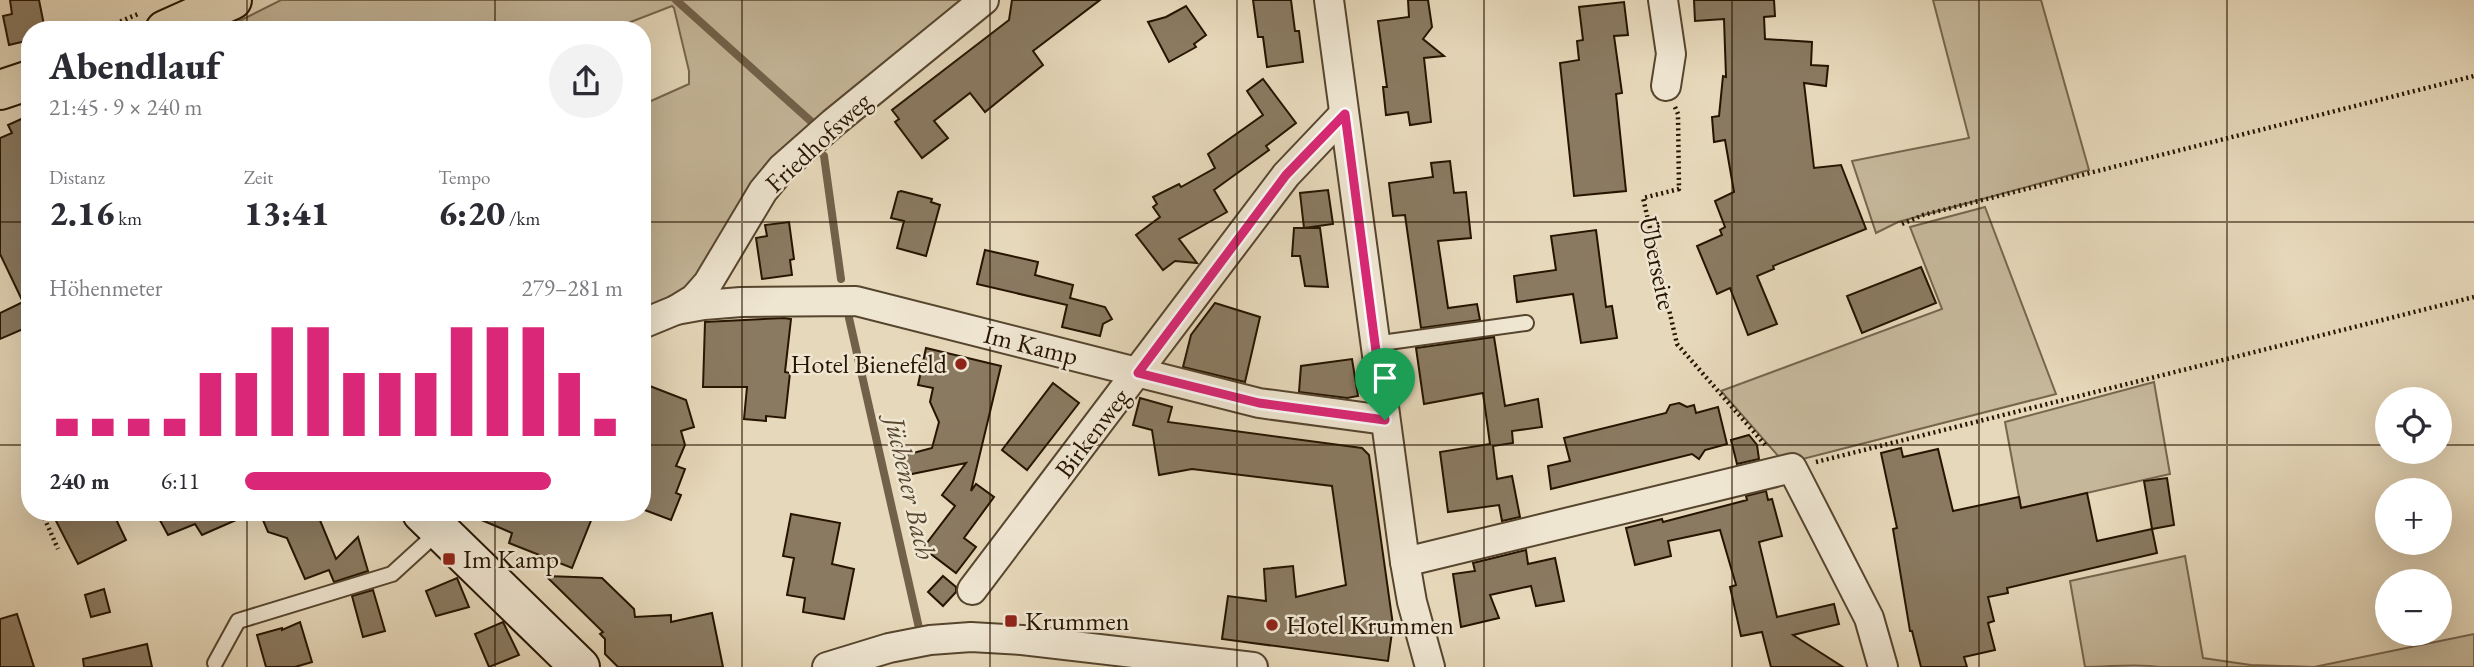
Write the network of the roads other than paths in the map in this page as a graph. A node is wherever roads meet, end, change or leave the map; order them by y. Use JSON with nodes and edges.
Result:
{"nodes":[{"id":1,"x":232,"y":0,"type":"edge"},
{"id":2,"x":984,"y":0,"type":"edge"},
{"id":3,"x":1329,"y":0,"type":"edge"},
{"id":4,"x":1663,"y":0,"type":"edge"},
{"id":5,"x":185,"y":21,"type":"edge"},
{"id":6,"x":21,"y":83,"type":"edge"},
{"id":7,"x":1666,"y":86,"type":"road end"},
{"id":8,"x":0,"y":90,"type":"edge"},
{"id":9,"x":1345,"y":114,"type":"junction"},
{"id":10,"x":676,"y":310,"type":"junction"},
{"id":11,"x":651,"y":320,"type":"edge"},
{"id":12,"x":1526,"y":323,"type":"dead end"},
{"id":13,"x":1374,"y":344,"type":"junction"},
{"id":14,"x":1138,"y":373,"type":"junction"},
{"id":15,"x":1385,"y":420,"type":"junction"},
{"id":16,"x":431,"y":521,"type":"edge"},
{"id":17,"x":1405,"y":562,"type":"junction"},
{"id":18,"x":972,"y":590,"type":"dead end"},
{"id":19,"x":215,"y":663,"type":"dead end"},
{"id":20,"x":580,"y":667,"type":"edge"},
{"id":21,"x":827,"y":667,"type":"edge"},
{"id":22,"x":1253,"y":667,"type":"edge"},
{"id":23,"x":1430,"y":667,"type":"edge"},
{"id":24,"x":1883,"y":667,"type":"edge"}],
"edges":[{"from":1,"to":5,"type":"main road"},
{"from":2,"to":10,"type":"street","name":"Friedhofsweg"},
{"from":3,"to":9,"type":"street"},
{"from":4,"to":7,"type":"street"},
{"from":6,"to":8,"type":"main road"},
{"from":9,"to":13,"type":"street"},
{"from":9,"to":14,"type":"street","name":"Birkenweg"},
{"from":10,"to":11,"type":"street","name":"Friedhofsweg"},
{"from":10,"to":14,"type":"street","name":"Im Kamp"},
{"from":12,"to":13,"type":"lane"},
{"from":13,"to":15,"type":"street"},
{"from":14,"to":15,"type":"street","name":"Im Kamp"},
{"from":14,"to":18,"type":"street","name":"Birkenweg"},
{"from":15,"to":17,"type":"street"},
{"from":16,"to":19,"type":"lane"},
{"from":16,"to":20,"type":"street"},
{"from":17,"to":23,"type":"street"},
{"from":17,"to":24,"type":"street"},
{"from":21,"to":22,"type":"street"}]}
